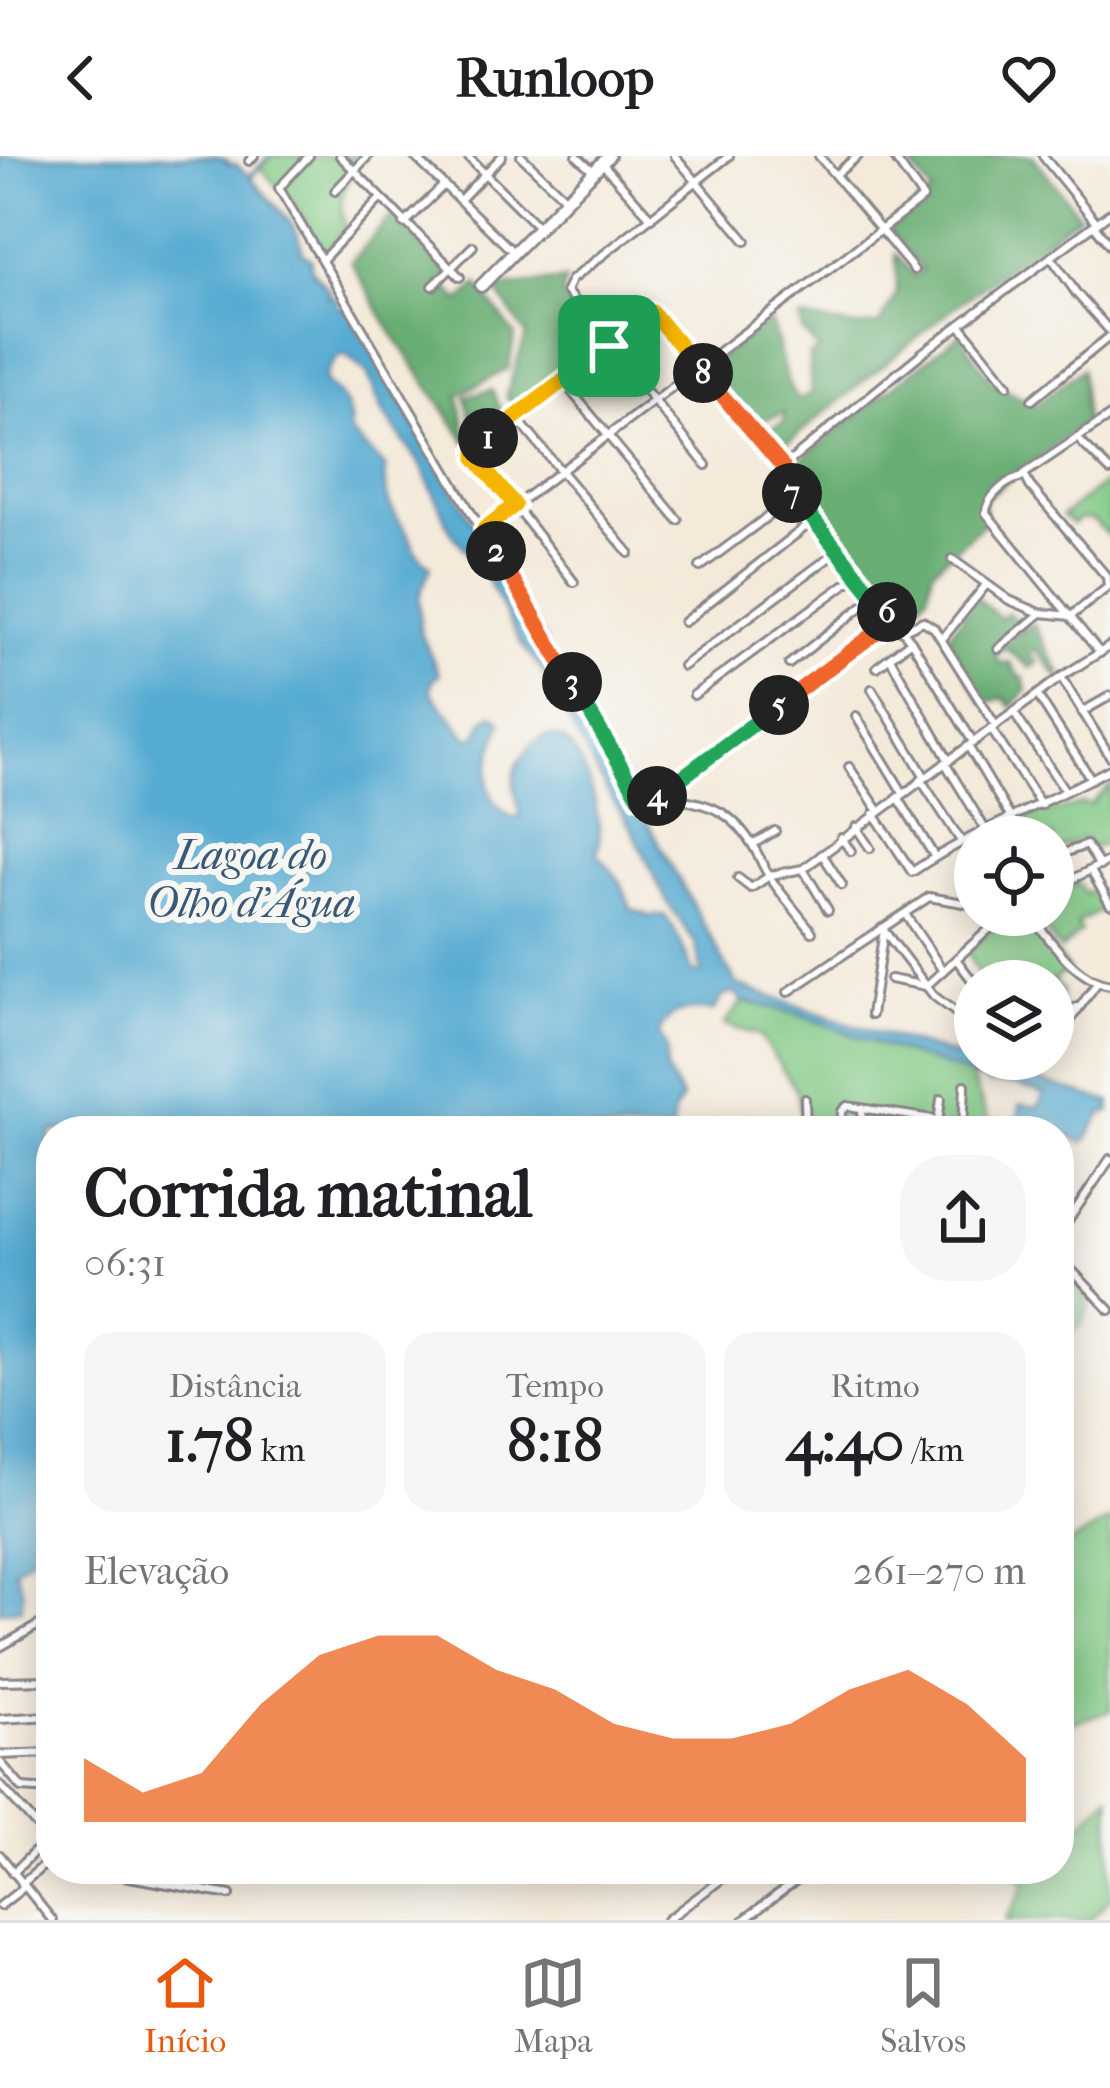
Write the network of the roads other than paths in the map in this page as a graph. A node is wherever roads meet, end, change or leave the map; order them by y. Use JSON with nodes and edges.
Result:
{"nodes":[{"id":1,"x":309,"y":156,"type":"edge"},
{"id":2,"x":340,"y":156,"type":"edge"},
{"id":3,"x":368,"y":156,"type":"edge"},
{"id":4,"x":414,"y":156,"type":"edge"},
{"id":5,"x":467,"y":156,"type":"edge"},
{"id":6,"x":502,"y":156,"type":"edge"},
{"id":7,"x":521,"y":156,"type":"edge"},
{"id":8,"x":578,"y":156,"type":"edge"},
{"id":9,"x":675,"y":156,"type":"edge"},
{"id":10,"x":729,"y":156,"type":"edge"},
{"id":11,"x":820,"y":156,"type":"edge"},
{"id":12,"x":858,"y":156,"type":"edge"},
{"id":13,"x":893,"y":156,"type":"edge"},
{"id":14,"x":1043,"y":156,"type":"edge"},
{"id":15,"x":601,"y":163,"type":"edge"},
{"id":16,"x":354,"y":170,"type":"junction"},
{"id":17,"x":485,"y":173,"type":"junction"},
{"id":18,"x":835,"y":175,"type":"junction"},
{"id":19,"x":697,"y":182,"type":"junction"},
{"id":20,"x":443,"y":186,"type":"junction"},
{"id":21,"x":335,"y":191,"type":"dead end"},
{"id":22,"x":380,"y":199,"type":"junction"},
{"id":23,"x":566,"y":199,"type":"junction"},
{"id":24,"x":460,"y":200,"type":"junction"},
{"id":25,"x":1110,"y":214,"type":"edge"},
{"id":26,"x":651,"y":218,"type":"junction"},
{"id":27,"x":404,"y":224,"type":"junction"},
{"id":28,"x":1096,"y":224,"type":"junction"},
{"id":29,"x":537,"y":226,"type":"junction"},
{"id":30,"x":883,"y":229,"type":"junction"},
{"id":31,"x":746,"y":242,"type":"dead end"},
{"id":32,"x":473,"y":246,"type":"dead end"},
{"id":33,"x":1110,"y":247,"type":"edge"},
{"id":34,"x":512,"y":251,"type":"junction"},
{"id":35,"x":1051,"y":256,"type":"junction"},
{"id":36,"x":323,"y":259,"type":"junction"},
{"id":37,"x":451,"y":268,"type":"junction"},
{"id":38,"x":914,"y":270,"type":"dead end"},
{"id":39,"x":460,"y":277,"type":"dead end"},
{"id":40,"x":433,"y":286,"type":"dead end"},
{"id":41,"x":481,"y":286,"type":"dead end"},
{"id":42,"x":960,"y":325,"type":"junction"},
{"id":43,"x":1110,"y":334,"type":"edge"},
{"id":44,"x":609,"y":346,"type":"junction"},
{"id":45,"x":697,"y":367,"type":"junction"},
{"id":46,"x":562,"y":380,"type":"junction"},
{"id":47,"x":1007,"y":385,"type":"dead end"},
{"id":48,"x":1032,"y":400,"type":"dead end"},
{"id":49,"x":654,"y":401,"type":"junction"},
{"id":50,"x":514,"y":416,"type":"junction"},
{"id":51,"x":1110,"y":416,"type":"edge"},
{"id":52,"x":609,"y":436,"type":"junction"},
{"id":53,"x":1077,"y":438,"type":"junction"},
{"id":54,"x":706,"y":464,"type":"dead end"},
{"id":55,"x":783,"y":467,"type":"junction"},
{"id":56,"x":1110,"y":471,"type":"edge"},
{"id":57,"x":562,"y":472,"type":"junction"},
{"id":58,"x":1024,"y":476,"type":"junction"},
{"id":59,"x":794,"y":496,"type":"junction"},
{"id":60,"x":515,"y":505,"type":"junction"},
{"id":61,"x":678,"y":520,"type":"dead end"},
{"id":62,"x":814,"y":521,"type":"junction"},
{"id":63,"x":484,"y":529,"type":"junction"},
{"id":64,"x":838,"y":551,"type":"junction"},
{"id":65,"x":629,"y":553,"type":"dead end"},
{"id":66,"x":952,"y":559,"type":"dead end"},
{"id":67,"x":700,"y":567,"type":"dead end"},
{"id":68,"x":857,"y":575,"type":"junction"},
{"id":69,"x":574,"y":582,"type":"dead end"},
{"id":70,"x":987,"y":584,"type":"junction"},
{"id":71,"x":874,"y":596,"type":"junction"},
{"id":72,"x":1041,"y":613,"type":"junction"},
{"id":73,"x":1071,"y":616,"type":"junction"},
{"id":74,"x":893,"y":620,"type":"junction"},
{"id":75,"x":684,"y":622,"type":"dead end"},
{"id":76,"x":902,"y":632,"type":"junction"},
{"id":77,"x":943,"y":638,"type":"junction"},
{"id":78,"x":911,"y":641,"type":"junction"},
{"id":79,"x":1110,"y":646,"type":"edge"},
{"id":80,"x":998,"y":650,"type":"dead end"},
{"id":81,"x":1100,"y":653,"type":"junction"},
{"id":82,"x":890,"y":658,"type":"junction"},
{"id":83,"x":789,"y":664,"type":"dead end"},
{"id":84,"x":683,"y":666,"type":"dead end"},
{"id":85,"x":877,"y":667,"type":"dead end"},
{"id":86,"x":1061,"y":677,"type":"junction"},
{"id":87,"x":872,"y":689,"type":"dead end"},
{"id":88,"x":694,"y":695,"type":"dead end"},
{"id":89,"x":1038,"y":696,"type":"junction"},
{"id":90,"x":1110,"y":696,"type":"edge"},
{"id":91,"x":1082,"y":712,"type":"junction"},
{"id":92,"x":1014,"y":713,"type":"junction"},
{"id":93,"x":856,"y":716,"type":"dead end"},
{"id":94,"x":994,"y":727,"type":"junction"},
{"id":95,"x":971,"y":744,"type":"junction"},
{"id":96,"x":1110,"y":756,"type":"edge"},
{"id":97,"x":947,"y":762,"type":"junction"},
{"id":98,"x":849,"y":767,"type":"dead end"},
{"id":99,"x":1110,"y":769,"type":"edge"},
{"id":100,"x":923,"y":779,"type":"junction"},
{"id":101,"x":1091,"y":779,"type":"junction"},
{"id":102,"x":1065,"y":792,"type":"junction"},
{"id":103,"x":901,"y":795,"type":"junction"},
{"id":104,"x":656,"y":797,"type":"junction"},
{"id":105,"x":1041,"y":805,"type":"junction"},
{"id":106,"x":876,"y":812,"type":"junction"},
{"id":107,"x":972,"y":816,"type":"edge"},
{"id":108,"x":1010,"y":816,"type":"edge"},
{"id":109,"x":1020,"y":816,"type":"edge"},
{"id":110,"x":856,"y":827,"type":"junction"},
{"id":111,"x":954,"y":830,"type":"edge"},
{"id":112,"x":775,"y":831,"type":"dead end"},
{"id":113,"x":841,"y":838,"type":"junction"},
{"id":114,"x":754,"y":843,"type":"junction"},
{"id":115,"x":954,"y":846,"type":"edge"},
{"id":116,"x":870,"y":848,"type":"dead end"},
{"id":117,"x":1074,"y":849,"type":"edge"},
{"id":118,"x":851,"y":851,"type":"dead end"},
{"id":119,"x":822,"y":854,"type":"junction"},
{"id":120,"x":934,"y":856,"type":"junction"},
{"id":121,"x":1110,"y":860,"type":"edge"},
{"id":122,"x":1100,"y":866,"type":"junction"},
{"id":123,"x":802,"y":869,"type":"junction"},
{"id":124,"x":1091,"y":871,"type":"junction"},
{"id":125,"x":771,"y":875,"type":"junction"},
{"id":126,"x":738,"y":878,"type":"dead end"},
{"id":127,"x":1074,"y":879,"type":"edge"},
{"id":128,"x":842,"y":885,"type":"dead end"},
{"id":129,"x":954,"y":900,"type":"edge"},
{"id":130,"x":1110,"y":904,"type":"edge"},
{"id":131,"x":829,"y":910,"type":"dead end"},
{"id":132,"x":905,"y":914,"type":"junction"},
{"id":133,"x":883,"y":929,"type":"junction"},
{"id":134,"x":812,"y":932,"type":"dead end"},
{"id":135,"x":982,"y":936,"type":"edge"},
{"id":136,"x":1048,"y":936,"type":"edge"},
{"id":137,"x":956,"y":959,"type":"joint"},
{"id":138,"x":944,"y":971,"type":"junction"},
{"id":139,"x":890,"y":979,"type":"dead end"},
{"id":140,"x":1097,"y":983,"type":"junction"},
{"id":141,"x":1110,"y":985,"type":"edge"},
{"id":142,"x":926,"y":986,"type":"junction"},
{"id":143,"x":788,"y":992,"type":"dead end"},
{"id":144,"x":1084,"y":1001,"type":"junction"},
{"id":145,"x":1074,"y":1006,"type":"edge"},
{"id":146,"x":954,"y":1013,"type":"edge"},
{"id":147,"x":871,"y":1015,"type":"dead end"},
{"id":148,"x":1074,"y":1015,"type":"edge"},
{"id":149,"x":965,"y":1085,"type":"dead end"},
{"id":150,"x":805,"y":1100,"type":"dead end"},
{"id":151,"x":941,"y":1100,"type":"dead end"},
{"id":152,"x":862,"y":1108,"type":"junction"},
{"id":153,"x":806,"y":1116,"type":"edge"},
{"id":154,"x":843,"y":1116,"type":"edge"},
{"id":155,"x":862,"y":1116,"type":"edge"},
{"id":156,"x":913,"y":1116,"type":"edge"},
{"id":157,"x":939,"y":1116,"type":"edge"},
{"id":158,"x":964,"y":1116,"type":"edge"},
{"id":159,"x":1110,"y":1159,"type":"edge"},
{"id":160,"x":1110,"y":1176,"type":"edge"},
{"id":161,"x":1099,"y":1178,"type":"junction"},
{"id":162,"x":1074,"y":1211,"type":"edge"},
{"id":163,"x":1074,"y":1273,"type":"edge"},
{"id":164,"x":1110,"y":1310,"type":"edge"},
{"id":165,"x":36,"y":1627,"type":"edge"},
{"id":166,"x":0,"y":1647,"type":"edge"},
{"id":167,"x":36,"y":1680,"type":"edge"},
{"id":168,"x":0,"y":1681,"type":"edge"},
{"id":169,"x":36,"y":1717,"type":"edge"},
{"id":170,"x":0,"y":1719,"type":"edge"},
{"id":171,"x":36,"y":1754,"type":"edge"},
{"id":172,"x":0,"y":1758,"type":"edge"},
{"id":173,"x":0,"y":1785,"type":"edge"},
{"id":174,"x":36,"y":1790,"type":"edge"},
{"id":175,"x":36,"y":1826,"type":"dead end"},
{"id":176,"x":36,"y":1853,"type":"edge"},
{"id":177,"x":0,"y":1856,"type":"edge"},
{"id":178,"x":36,"y":1872,"type":"edge"},
{"id":179,"x":13,"y":1873,"type":"junction"},
{"id":180,"x":168,"y":1884,"type":"edge"},
{"id":181,"x":715,"y":1884,"type":"edge"},
{"id":182,"x":791,"y":1884,"type":"edge"},
{"id":183,"x":23,"y":1885,"type":"junction"},
{"id":184,"x":230,"y":1895,"type":"dead end"},
{"id":185,"x":0,"y":1906,"type":"edge"},
{"id":186,"x":52,"y":1920,"type":"edge"},
{"id":187,"x":667,"y":1920,"type":"edge"},
{"id":188,"x":744,"y":1920,"type":"edge"}],
"edges":[{"from":1,"to":36,"type":"street"},
{"from":2,"to":16,"type":"street"},
{"from":3,"to":16,"type":"street"},
{"from":4,"to":20,"type":"street"},
{"from":5,"to":17,"type":"street"},
{"from":6,"to":17,"type":"street"},
{"from":7,"to":23,"type":"street"},
{"from":8,"to":15,"type":"street"},
{"from":9,"to":19,"type":"street"},
{"from":10,"to":19,"type":"street"},
{"from":11,"to":18,"type":"street"},
{"from":12,"to":18,"type":"street"},
{"from":13,"to":30,"type":"street"},
{"from":14,"to":28,"type":"street"},
{"from":15,"to":23,"type":"main road"},
{"from":15,"to":26,"type":"street"},
{"from":16,"to":21,"type":"street"},
{"from":16,"to":22,"type":"street"},
{"from":17,"to":24,"type":"street"},
{"from":17,"to":29,"type":"street"},
{"from":18,"to":30,"type":"street"},
{"from":19,"to":26,"type":"street"},
{"from":19,"to":31,"type":"street"},
{"from":20,"to":24,"type":"street"},
{"from":20,"to":27,"type":"street"},
{"from":22,"to":27,"type":"street"},
{"from":22,"to":36,"type":"street"},
{"from":23,"to":29,"type":"main road"},
{"from":24,"to":34,"type":"street"},
{"from":25,"to":28,"type":"street"},
{"from":26,"to":44,"type":"street"},
{"from":27,"to":37,"type":"street"},
{"from":28,"to":33,"type":"street"},
{"from":28,"to":35,"type":"street"},
{"from":29,"to":34,"type":"main road"},
{"from":30,"to":38,"type":"street"},
{"from":30,"to":45,"type":"street"},
{"from":32,"to":37,"type":"street"},
{"from":34,"to":41,"type":"main road"},
{"from":35,"to":42,"type":"street"},
{"from":35,"to":43,"type":"street"},
{"from":36,"to":63,"type":"street"},
{"from":37,"to":39,"type":"street"},
{"from":37,"to":40,"type":"street"},
{"from":42,"to":47,"type":"street"},
{"from":42,"to":55,"type":"street"},
{"from":43,"to":48,"type":"street"},
{"from":44,"to":45,"type":"street"},
{"from":44,"to":46,"type":"street"},
{"from":44,"to":49,"type":"street"},
{"from":45,"to":49,"type":"street"},
{"from":45,"to":55,"type":"street"},
{"from":46,"to":50,"type":"street"},
{"from":46,"to":52,"type":"street"},
{"from":49,"to":52,"type":"street"},
{"from":49,"to":54,"type":"street"},
{"from":50,"to":57,"type":"street"},
{"from":50,"to":60,"type":"street"},
{"from":51,"to":53,"type":"street"},
{"from":52,"to":57,"type":"street"},
{"from":52,"to":61,"type":"street"},
{"from":53,"to":56,"type":"street"},
{"from":53,"to":58,"type":"street"},
{"from":55,"to":59,"type":"street"},
{"from":57,"to":60,"type":"street"},
{"from":57,"to":65,"type":"street"},
{"from":58,"to":73,"type":"street"},
{"from":58,"to":73,"type":"street"},
{"from":59,"to":62,"type":"street"},
{"from":59,"to":67,"type":"street"},
{"from":60,"to":63,"type":"street"},
{"from":60,"to":69,"type":"street"},
{"from":62,"to":64,"type":"street"},
{"from":62,"to":75,"type":"street"},
{"from":63,"to":104,"type":"street"},
{"from":64,"to":68,"type":"street"},
{"from":64,"to":84,"type":"street"},
{"from":66,"to":70,"type":"street"},
{"from":68,"to":71,"type":"street"},
{"from":68,"to":88,"type":"street"},
{"from":70,"to":72,"type":"street"},
{"from":70,"to":77,"type":"street"},
{"from":71,"to":74,"type":"street"},
{"from":71,"to":83,"type":"street"},
{"from":72,"to":73,"type":"street"},
{"from":72,"to":80,"type":"street"},
{"from":73,"to":81,"type":"street"},
{"from":74,"to":76,"type":"street"},
{"from":74,"to":104,"type":"street"},
{"from":76,"to":77,"type":"street"},
{"from":76,"to":78,"type":"street"},
{"from":77,"to":94,"type":"street"},
{"from":78,"to":82,"type":"street"},
{"from":78,"to":95,"type":"street"},
{"from":79,"to":81,"type":"street"},
{"from":81,"to":86,"type":"street"},
{"from":82,"to":85,"type":"street"},
{"from":82,"to":97,"type":"street"},
{"from":86,"to":89,"type":"street"},
{"from":86,"to":91,"type":"street"},
{"from":87,"to":100,"type":"street"},
{"from":89,"to":92,"type":"street"},
{"from":89,"to":101,"type":"street"},
{"from":90,"to":91,"type":"street"},
{"from":91,"to":96,"type":"street"},
{"from":92,"to":94,"type":"street"},
{"from":92,"to":102,"type":"street"},
{"from":93,"to":103,"type":"street"},
{"from":94,"to":95,"type":"street"},
{"from":94,"to":105,"type":"street"},
{"from":95,"to":97,"type":"street"},
{"from":95,"to":108,"type":"street"},
{"from":97,"to":100,"type":"street"},
{"from":97,"to":107,"type":"street"},
{"from":98,"to":106,"type":"street"},
{"from":99,"to":101,"type":"street"},
{"from":100,"to":103,"type":"street"},
{"from":100,"to":111,"type":"street"},
{"from":101,"to":102,"type":"street"},
{"from":102,"to":105,"type":"street"},
{"from":103,"to":106,"type":"street"},
{"from":103,"to":120,"type":"street"},
{"from":104,"to":114,"type":"street"},
{"from":105,"to":109,"type":"street"},
{"from":106,"to":110,"type":"street"},
{"from":106,"to":120,"type":"street"},
{"from":110,"to":113,"type":"street"},
{"from":110,"to":116,"type":"street"},
{"from":112,"to":114,"type":"street"},
{"from":113,"to":118,"type":"street"},
{"from":113,"to":119,"type":"street"},
{"from":114,"to":125,"type":"street"},
{"from":115,"to":120,"type":"street"},
{"from":117,"to":122,"type":"street"},
{"from":119,"to":123,"type":"street"},
{"from":119,"to":128,"type":"street"},
{"from":121,"to":122,"type":"street"},
{"from":122,"to":124,"type":"street"},
{"from":123,"to":125,"type":"street"},
{"from":123,"to":131,"type":"street"},
{"from":124,"to":127,"type":"street"},
{"from":124,"to":130,"type":"street"},
{"from":125,"to":126,"type":"street"},
{"from":125,"to":134,"type":"street"},
{"from":129,"to":132,"type":"street"},
{"from":132,"to":133,"type":"street"},
{"from":132,"to":138,"type":"street"},
{"from":133,"to":142,"type":"street"},
{"from":133,"to":143,"type":"street"},
{"from":133,"to":147,"type":"street"},
{"from":135,"to":137,"type":"street"},
{"from":136,"to":140,"type":"street"},
{"from":137,"to":138,"type":"street"},
{"from":138,"to":142,"type":"street"},
{"from":139,"to":142,"type":"street"},
{"from":140,"to":141,"type":"street"},
{"from":140,"to":144,"type":"street"},
{"from":142,"to":146,"type":"street"},
{"from":144,"to":145,"type":"street"},
{"from":144,"to":148,"type":"street"},
{"from":149,"to":158,"type":"street"},
{"from":150,"to":153,"type":"street"},
{"from":151,"to":157,"type":"street"},
{"from":152,"to":154,"type":"street"},
{"from":152,"to":155,"type":"street"},
{"from":152,"to":156,"type":"street"},
{"from":159,"to":161,"type":"street"},
{"from":160,"to":161,"type":"street"},
{"from":161,"to":162,"type":"street"},
{"from":163,"to":164,"type":"street"},
{"from":165,"to":166,"type":"street"},
{"from":167,"to":168,"type":"street"},
{"from":169,"to":170,"type":"street"},
{"from":171,"to":172,"type":"street"},
{"from":172,"to":174,"type":"street"},
{"from":173,"to":175,"type":"street"},
{"from":176,"to":179,"type":"street"},
{"from":177,"to":179,"type":"street"},
{"from":178,"to":183,"type":"street"},
{"from":179,"to":183,"type":"street"},
{"from":180,"to":184,"type":"street"},
{"from":181,"to":187,"type":"street"},
{"from":182,"to":188,"type":"street"},
{"from":183,"to":185,"type":"street"},
{"from":183,"to":186,"type":"street"}]}
